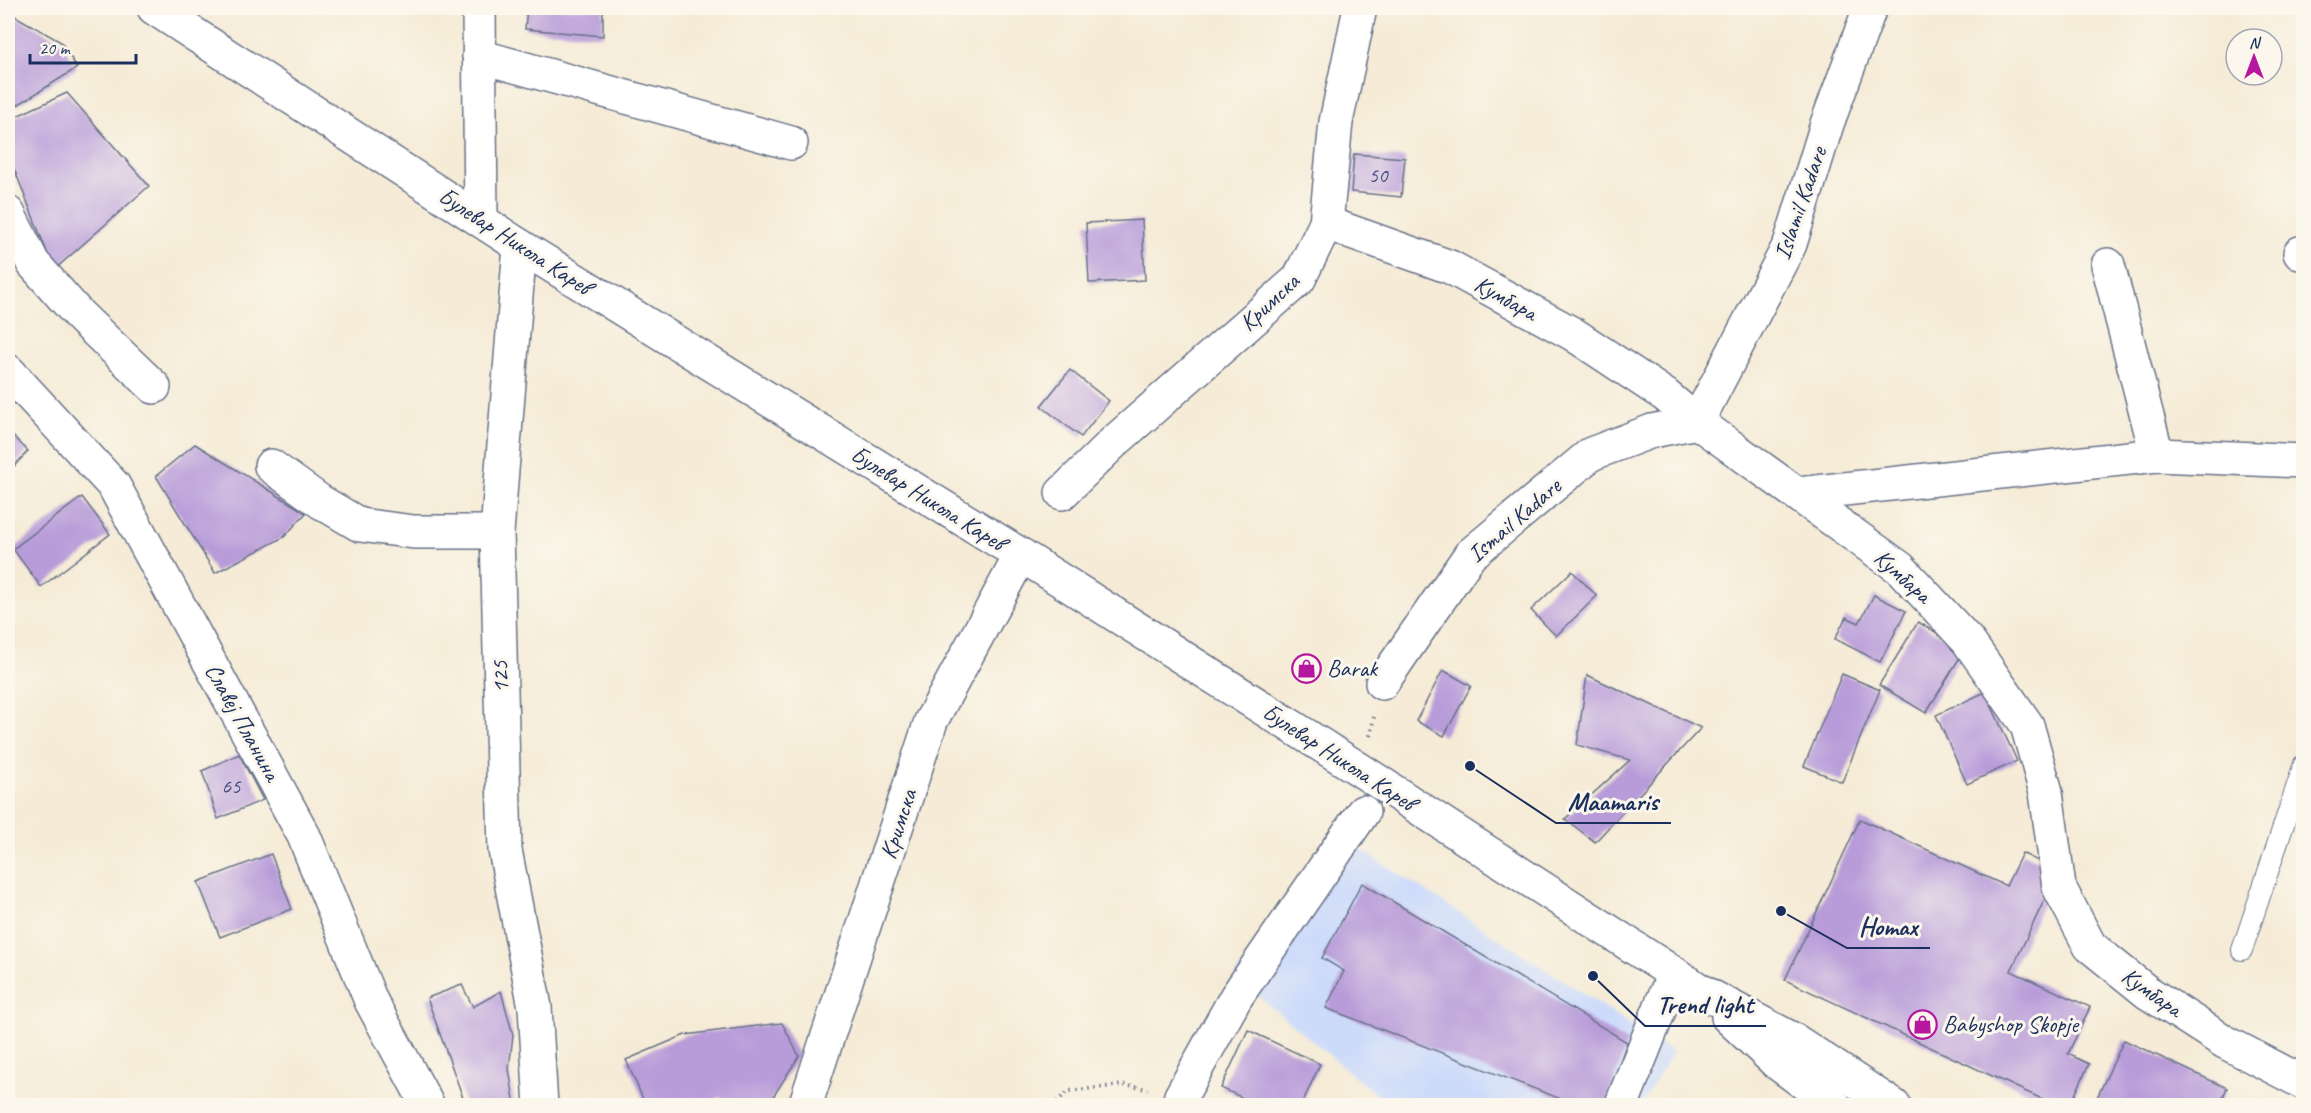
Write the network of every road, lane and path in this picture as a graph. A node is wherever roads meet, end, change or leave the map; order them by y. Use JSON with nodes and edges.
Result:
{"nodes":[{"id":1,"x":154,"y":8,"type":"edge"},
{"id":2,"x":479,"y":8,"type":"edge"},
{"id":3,"x":1360,"y":8,"type":"edge"},
{"id":4,"x":1870,"y":8,"type":"edge"},
{"id":5,"x":479,"y":56,"type":"junction"},
{"id":6,"x":791,"y":143,"type":"dead end"},
{"id":7,"x":8,"y":213,"type":"edge"},
{"id":8,"x":481,"y":220,"type":"junction"},
{"id":9,"x":1326,"y":223,"type":"junction"},
{"id":10,"x":520,"y":246,"type":"junction"},
{"id":11,"x":2108,"y":265,"type":"dead end"},
{"id":12,"x":8,"y":371,"type":"edge"},
{"id":13,"x":154,"y":387,"type":"dead end"},
{"id":14,"x":1697,"y":423,"type":"junction"},
{"id":15,"x":2157,"y":455,"type":"junction"},
{"id":16,"x":2304,"y":461,"type":"edge"},
{"id":17,"x":271,"y":466,"type":"dead end"},
{"id":18,"x":1062,"y":493,"type":"dead end"},
{"id":19,"x":1798,"y":494,"type":"junction"},
{"id":20,"x":497,"y":532,"type":"junction"},
{"id":21,"x":1021,"y":555,"type":"junction"},
{"id":22,"x":1382,"y":683,"type":"joint"},
{"id":23,"x":2304,"y":764,"type":"edge"},
{"id":24,"x":1362,"y":771,"type":"junction"},
{"id":25,"x":1363,"y":812,"type":"dead end"},
{"id":26,"x":2242,"y":950,"type":"dead end"},
{"id":27,"x":1687,"y":982,"type":"junction"},
{"id":28,"x":2304,"y":1083,"type":"edge"},
{"id":29,"x":1179,"y":1101,"type":"edge"},
{"id":30,"x":428,"y":1106,"type":"edge"},
{"id":31,"x":541,"y":1106,"type":"edge"},
{"id":32,"x":805,"y":1106,"type":"edge"},
{"id":33,"x":1052,"y":1106,"type":"edge"},
{"id":34,"x":1621,"y":1106,"type":"edge"},
{"id":35,"x":1835,"y":1106,"type":"edge"},
{"id":36,"x":1894,"y":1106,"type":"edge"}],
"edges":[{"from":1,"to":8,"type":"street","name":"Булевар Никола Карев"},
{"from":2,"to":5,"type":"street"},
{"from":3,"to":9,"type":"street","name":"Кримска"},
{"from":4,"to":14,"type":"street","name":"Islamil Kadare"},
{"from":5,"to":6,"type":"street"},
{"from":5,"to":8,"type":"street"},
{"from":7,"to":13,"type":"street"},
{"from":8,"to":10,"type":"street","name":"Булевар Никола Карев"},
{"from":9,"to":14,"type":"street","name":"Кумбара"},
{"from":9,"to":18,"type":"street","name":"Кримска"},
{"from":10,"to":20,"type":"street","name":"125"},
{"from":10,"to":21,"type":"street","name":"Булевар Никола Карев"},
{"from":11,"to":15,"type":"street"},
{"from":12,"to":30,"type":"street","name":"Славеј Планина"},
{"from":14,"to":19,"type":"street","name":"Кумбара"},
{"from":14,"to":22,"type":"street","name":"Ismail Kadare"},
{"from":15,"to":16,"type":"street"},
{"from":15,"to":19,"type":"street"},
{"from":17,"to":20,"type":"street"},
{"from":19,"to":28,"type":"street","name":"Кумбара"},
{"from":20,"to":31,"type":"street","name":"125"},
{"from":21,"to":24,"type":"street","name":"Булевар Никола Карев"},
{"from":21,"to":32,"type":"street","name":"Кримска"},
{"from":22,"to":24,"type":"path"},
{"from":23,"to":26,"type":"lane"},
{"from":24,"to":27,"type":"street","name":"Булевар Никола Карев"},
{"from":25,"to":29,"type":"street"},
{"from":27,"to":34,"type":"street"},
{"from":27,"to":35,"type":"street","name":"Булевар Никола Карев"},
{"from":27,"to":36,"type":"street","name":"Булевар Никола Карев"},
{"from":29,"to":33,"type":"path"}]}
